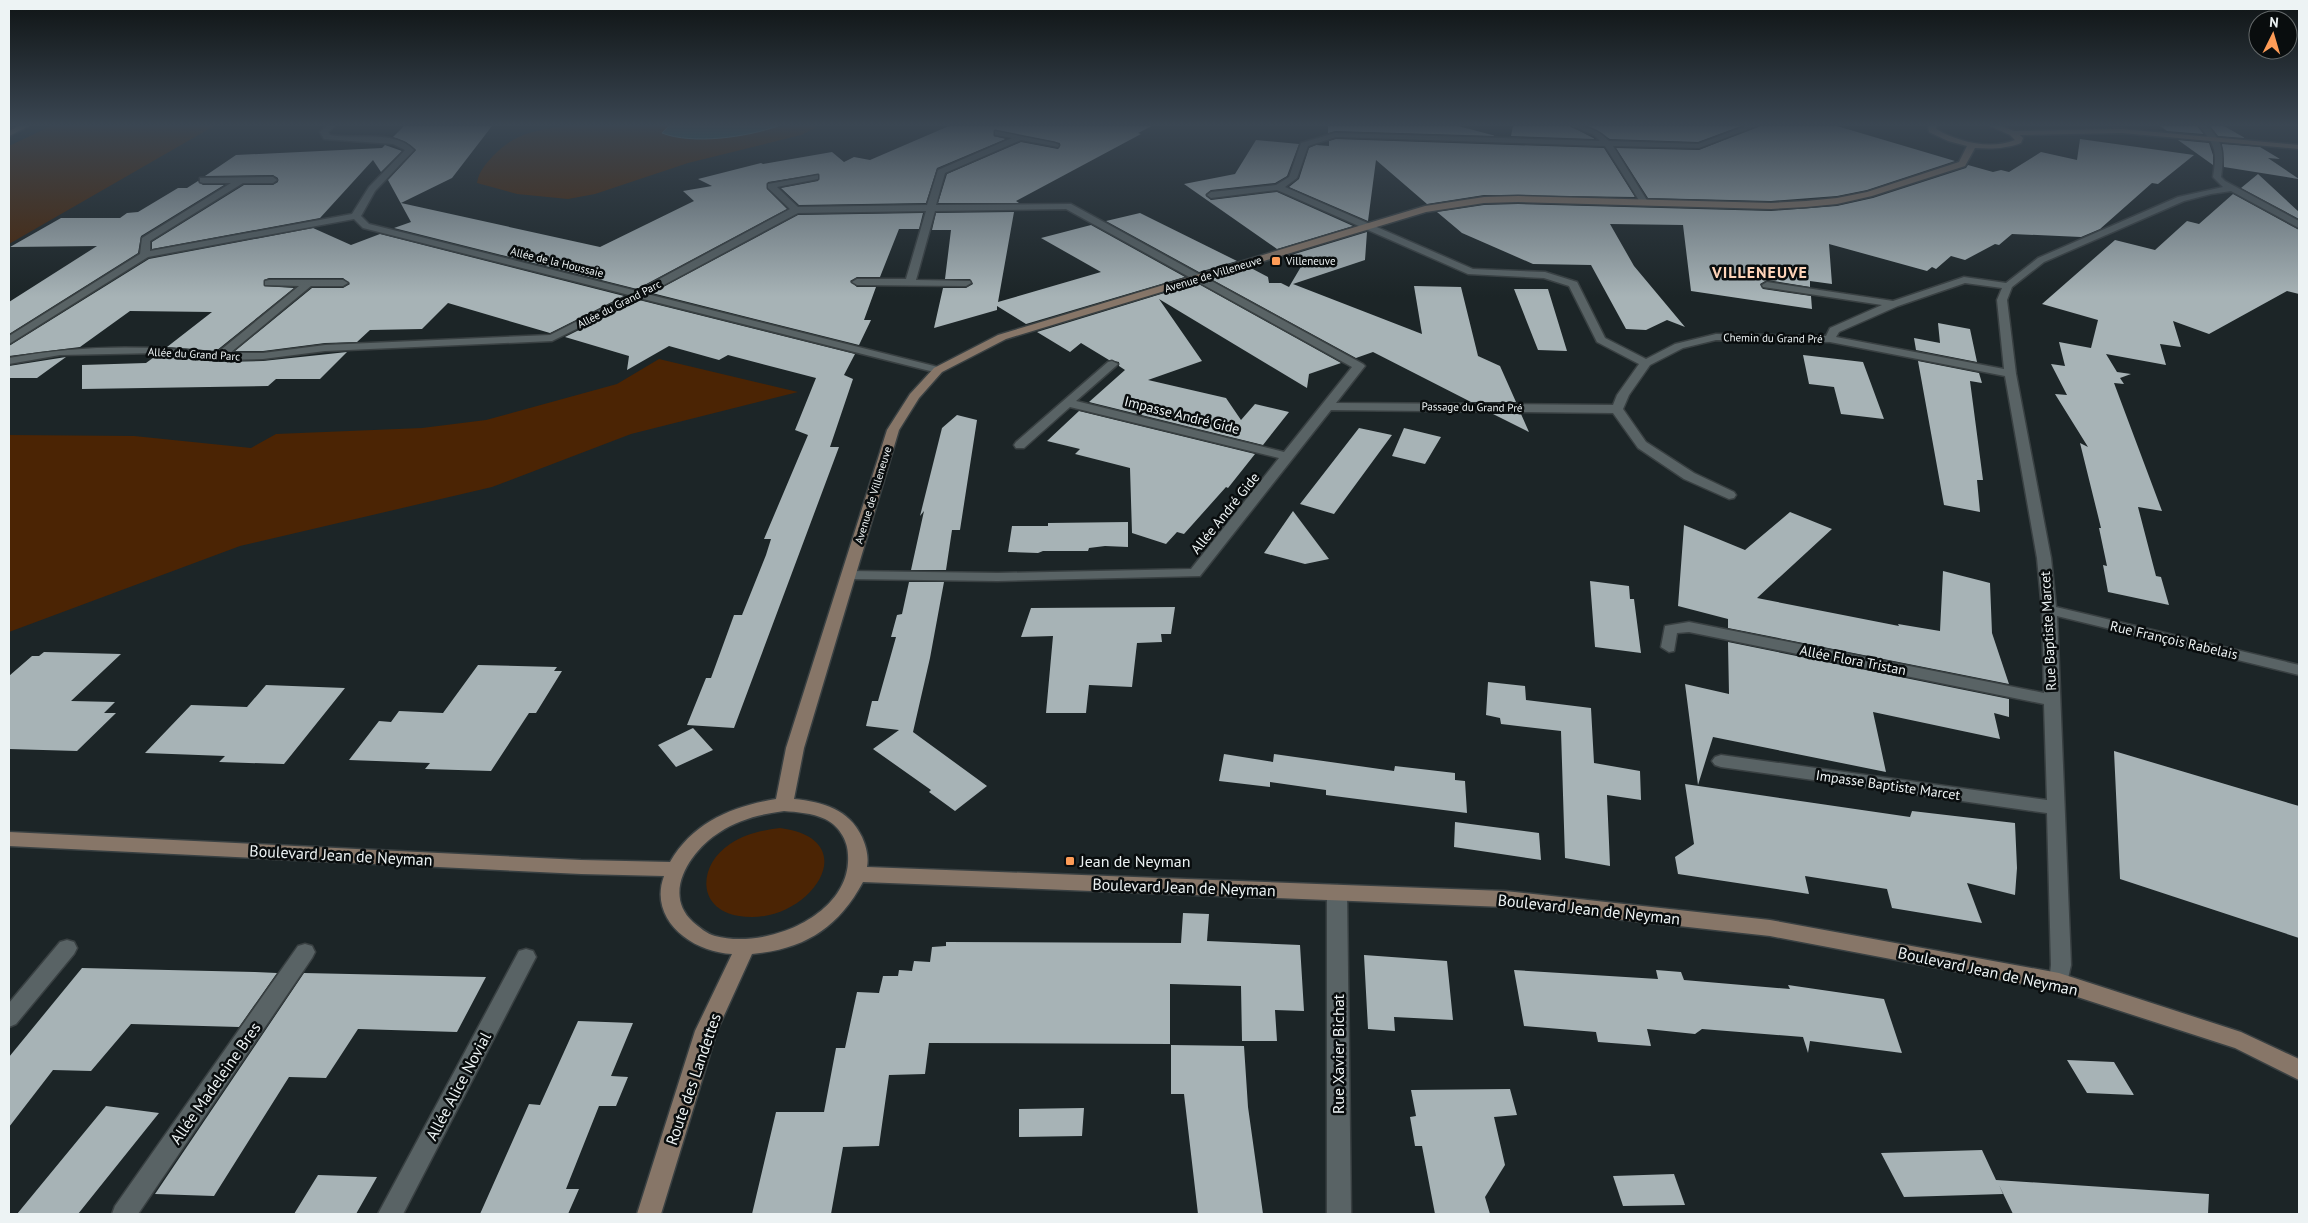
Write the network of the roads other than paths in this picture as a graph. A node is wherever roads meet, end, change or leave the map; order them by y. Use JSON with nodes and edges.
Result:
{"nodes":[{"id":1,"x":236,"y":183,"type":"edge"},
{"id":2,"x":376,"y":183,"type":"edge"},
{"id":3,"x":785,"y":183,"type":"edge"},
{"id":4,"x":938,"y":183,"type":"edge"},
{"id":5,"x":1284,"y":183,"type":"edge"},
{"id":6,"x":1632,"y":183,"type":"edge"},
{"id":7,"x":1903,"y":183,"type":"edge"},
{"id":8,"x":2224,"y":183,"type":"edge"},
{"id":9,"x":1278,"y":187,"type":"junction"},
{"id":10,"x":2230,"y":189,"type":"junction"},
{"id":11,"x":1211,"y":194,"type":"dead end"},
{"id":12,"x":1644,"y":202,"type":"junction"},
{"id":13,"x":931,"y":208,"type":"junction"},
{"id":14,"x":796,"y":210,"type":"junction"},
{"id":15,"x":356,"y":216,"type":"junction"},
{"id":16,"x":2299,"y":225,"type":"edge"},
{"id":17,"x":1365,"y":226,"type":"junction"},
{"id":18,"x":145,"y":255,"type":"junction"},
{"id":19,"x":1198,"y":278,"type":"junction"},
{"id":20,"x":857,"y":282,"type":"dead end"},
{"id":21,"x":269,"y":283,"type":"dead end"},
{"id":22,"x":309,"y":283,"type":"junction"},
{"id":23,"x":343,"y":283,"type":"dead end"},
{"id":24,"x":910,"y":283,"type":"junction"},
{"id":25,"x":966,"y":283,"type":"dead end"},
{"id":26,"x":1767,"y":285,"type":"dead end"},
{"id":27,"x":2008,"y":286,"type":"junction"},
{"id":28,"x":639,"y":294,"type":"junction"},
{"id":29,"x":1894,"y":304,"type":"junction"},
{"id":30,"x":1830,"y":339,"type":"junction"},
{"id":31,"x":9,"y":341,"type":"edge"},
{"id":32,"x":218,"y":357,"type":"junction"},
{"id":33,"x":9,"y":360,"type":"edge"},
{"id":34,"x":1646,"y":363,"type":"junction"},
{"id":35,"x":1112,"y":364,"type":"dead end"},
{"id":36,"x":938,"y":370,"type":"junction"},
{"id":37,"x":2010,"y":374,"type":"junction"},
{"id":38,"x":1068,"y":403,"type":"junction"},
{"id":39,"x":1328,"y":406,"type":"junction"},
{"id":40,"x":1616,"y":409,"type":"junction"},
{"id":41,"x":1020,"y":445,"type":"dead end"},
{"id":42,"x":1289,"y":457,"type":"junction"},
{"id":43,"x":1729,"y":494,"type":"dead end"},
{"id":44,"x":850,"y":575,"type":"junction"},
{"id":45,"x":2049,"y":610,"type":"junction"},
{"id":46,"x":1669,"y":647,"type":"dead end"},
{"id":47,"x":2299,"y":670,"type":"edge"},
{"id":48,"x":2052,"y":700,"type":"junction"},
{"id":49,"x":1721,"y":762,"type":"dead end"},
{"id":50,"x":784,"y":804,"type":"junction"},
{"id":51,"x":2056,"y":808,"type":"junction"},
{"id":52,"x":9,"y":839,"type":"edge"},
{"id":53,"x":674,"y":869,"type":"junction"},
{"id":54,"x":857,"y":874,"type":"junction"},
{"id":55,"x":1337,"y":893,"type":"junction"},
{"id":56,"x":67,"y":948,"type":"dead end"},
{"id":57,"x":745,"y":948,"type":"junction"},
{"id":58,"x":305,"y":952,"type":"dead end"},
{"id":59,"x":526,"y":958,"type":"dead end"},
{"id":60,"x":2059,"y":982,"type":"junction"},
{"id":61,"x":9,"y":1018,"type":"edge"},
{"id":62,"x":2299,"y":1070,"type":"edge"},
{"id":63,"x":124,"y":1214,"type":"edge"},
{"id":64,"x":390,"y":1214,"type":"edge"},
{"id":65,"x":649,"y":1214,"type":"edge"},
{"id":66,"x":1339,"y":1214,"type":"edge"}],
"edges":[{"from":1,"to":18,"type":"street"},
{"from":2,"to":15,"type":"street"},
{"from":3,"to":14,"type":"street"},
{"from":4,"to":13,"type":"street"},
{"from":5,"to":9,"type":"street"},
{"from":6,"to":12,"type":"street"},
{"from":7,"to":12,"type":"street","name":"Avenue de Villeneuve"},
{"from":8,"to":10,"type":"street"},
{"from":9,"to":11,"type":"street"},
{"from":9,"to":17,"type":"street"},
{"from":10,"to":16,"type":"street"},
{"from":10,"to":27,"type":"street"},
{"from":12,"to":17,"type":"street","name":"Avenue de Villeneuve"},
{"from":13,"to":14,"type":"street","name":"Allée du Grand Parc"},
{"from":13,"to":19,"type":"street","name":"Allée du Grand Parc"},
{"from":13,"to":24,"type":"street"},
{"from":14,"to":28,"type":"street","name":"Allée du Grand Parc"},
{"from":15,"to":18,"type":"street"},
{"from":15,"to":28,"type":"street","name":"Allée de la Houssaie"},
{"from":17,"to":19,"type":"street","name":"Avenue de Villeneuve"},
{"from":17,"to":34,"type":"street"},
{"from":18,"to":31,"type":"street"},
{"from":19,"to":36,"type":"street","name":"Avenue de Villeneuve"},
{"from":19,"to":39,"type":"street","name":"Allée André Gide"},
{"from":20,"to":24,"type":"street"},
{"from":21,"to":22,"type":"street"},
{"from":22,"to":23,"type":"street"},
{"from":22,"to":32,"type":"street"},
{"from":24,"to":25,"type":"street"},
{"from":26,"to":29,"type":"street"},
{"from":27,"to":29,"type":"street"},
{"from":27,"to":37,"type":"street","name":"Rue Baptiste Marcet"},
{"from":28,"to":32,"type":"street","name":"Allée du Grand Parc"},
{"from":28,"to":36,"type":"street","name":"Allée de la Houssaie"},
{"from":29,"to":30,"type":"street"},
{"from":30,"to":34,"type":"street","name":"Chemin du Grand Pré"},
{"from":30,"to":37,"type":"street","name":"Chemin du Grand Pré"},
{"from":32,"to":33,"type":"street","name":"Allée du Grand Parc"},
{"from":34,"to":40,"type":"street","name":"Chemin du Grand Pré"},
{"from":35,"to":38,"type":"street"},
{"from":36,"to":44,"type":"street","name":"Avenue de Villeneuve"},
{"from":37,"to":45,"type":"street","name":"Rue Baptiste Marcet"},
{"from":38,"to":41,"type":"street"},
{"from":38,"to":42,"type":"street","name":"Impasse André Gide"},
{"from":39,"to":40,"type":"street","name":"Passage du Grand Pré"},
{"from":39,"to":42,"type":"street","name":"Allée André Gide"},
{"from":40,"to":43,"type":"street"},
{"from":42,"to":44,"type":"street","name":"Allée André Gide"},
{"from":44,"to":50,"type":"street","name":"Avenue de Villeneuve"},
{"from":45,"to":47,"type":"street","name":"Rue François Rabelais"},
{"from":45,"to":48,"type":"street","name":"Rue Baptiste Marcet"},
{"from":46,"to":48,"type":"street","name":"Allée Flora Tristan"},
{"from":48,"to":51,"type":"street","name":"Rue Baptiste Marcet"},
{"from":49,"to":51,"type":"street","name":"Impasse Baptiste Marcet"},
{"from":50,"to":53,"type":"street"},
{"from":50,"to":54,"type":"street"},
{"from":51,"to":60,"type":"street","name":"Rue Baptiste Marcet"},
{"from":52,"to":53,"type":"street","name":"Boulevard Jean de Neyman"},
{"from":53,"to":57,"type":"street"},
{"from":54,"to":55,"type":"street","name":"Boulevard Jean de Neyman"},
{"from":54,"to":57,"type":"street"},
{"from":55,"to":60,"type":"street","name":"Boulevard Jean de Neyman"},
{"from":55,"to":66,"type":"street","name":"Rue Xavier Bichat"},
{"from":56,"to":61,"type":"street"},
{"from":57,"to":65,"type":"street","name":"Route des Landettes"},
{"from":58,"to":63,"type":"street","name":"Allée Madeleine Bres"},
{"from":59,"to":64,"type":"street","name":"Allée Alice Novial"},
{"from":60,"to":62,"type":"street","name":"Boulevard Jean de Neyman"}]}
